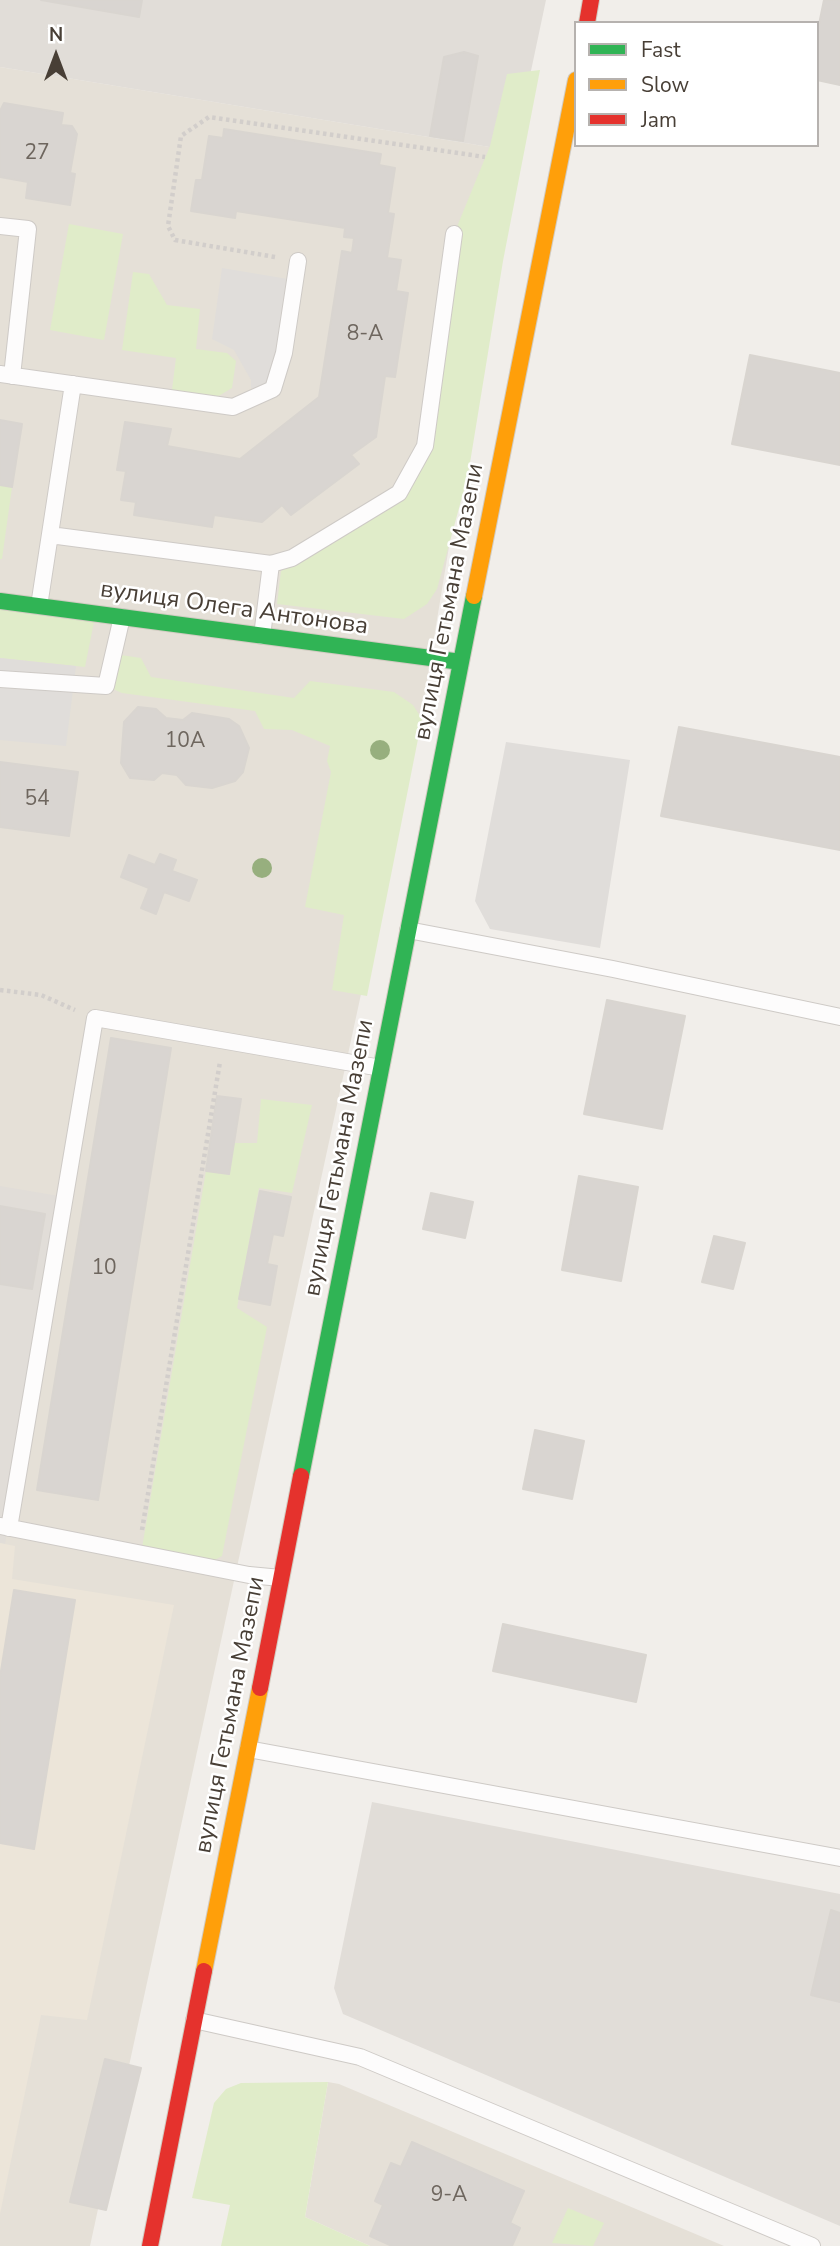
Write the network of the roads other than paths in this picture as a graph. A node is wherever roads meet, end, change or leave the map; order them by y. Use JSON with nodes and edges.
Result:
{"nodes":[{"id":1,"x":592,"y":0,"type":"edge"},
{"id":2,"x":587,"y":21,"type":"edge"},
{"id":3,"x":574,"y":90,"type":"edge"},
{"id":4,"x":0,"y":226,"type":"edge"},
{"id":5,"x":454,"y":234,"type":"dead end"},
{"id":6,"x":298,"y":261,"type":"road end"},
{"id":7,"x":6,"y":375,"type":"edge"},
{"id":8,"x":73,"y":384,"type":"junction"},
{"id":9,"x":50,"y":535,"type":"junction"},
{"id":10,"x":271,"y":564,"type":"junction"},
{"id":11,"x":0,"y":601,"type":"edge"},
{"id":12,"x":39,"y":606,"type":"junction"},
{"id":13,"x":122,"y":617,"type":"junction"},
{"id":14,"x":262,"y":636,"type":"junction"},
{"id":15,"x":461,"y":662,"type":"junction"},
{"id":16,"x":0,"y":679,"type":"edge"},
{"id":17,"x":408,"y":930,"type":"junction"},
{"id":18,"x":840,"y":1017,"type":"edge"},
{"id":19,"x":381,"y":1068,"type":"junction"},
{"id":20,"x":4,"y":1527,"type":"edge"},
{"id":21,"x":281,"y":1578,"type":"junction"},
{"id":22,"x":248,"y":1749,"type":"junction"},
{"id":23,"x":840,"y":1858,"type":"edge"},
{"id":24,"x":194,"y":2020,"type":"junction"},
{"id":25,"x":150,"y":2246,"type":"edge"},
{"id":26,"x":812,"y":2246,"type":"edge"}],
"edges":[{"from":1,"to":2,"type":"main road"},
{"from":3,"to":15,"type":"main road","name":"вулиця Гетьмана Мазепи"},
{"from":4,"to":7,"type":"lane"},
{"from":5,"to":10,"type":"lane"},
{"from":6,"to":8,"type":"lane"},
{"from":7,"to":8,"type":"lane"},
{"from":8,"to":9,"type":"lane"},
{"from":9,"to":10,"type":"lane"},
{"from":9,"to":12,"type":"lane"},
{"from":10,"to":14,"type":"lane"},
{"from":11,"to":12,"type":"main road","name":"вулиця Олега Антонова"},
{"from":12,"to":13,"type":"main road","name":"вулиця Олега Антонова"},
{"from":13,"to":14,"type":"main road","name":"вулиця Олега Антонова"},
{"from":13,"to":16,"type":"lane"},
{"from":14,"to":15,"type":"main road","name":"вулиця Олега Антонова"},
{"from":15,"to":17,"type":"main road","name":"вулиця Гетьмана Мазепи"},
{"from":17,"to":18,"type":"lane"},
{"from":17,"to":19,"type":"main road","name":"вулиця Гетьмана Мазепи"},
{"from":19,"to":20,"type":"lane"},
{"from":19,"to":21,"type":"main road","name":"вулиця Гетьмана Мазепи"},
{"from":20,"to":21,"type":"lane"},
{"from":21,"to":22,"type":"main road","name":"вулиця Гетьмана Мазепи"},
{"from":22,"to":23,"type":"lane"},
{"from":22,"to":24,"type":"main road","name":"вулиця Гетьмана Мазепи"},
{"from":24,"to":25,"type":"main road","name":"вулиця Гетьмана Мазепи"},
{"from":24,"to":26,"type":"lane"}]}
